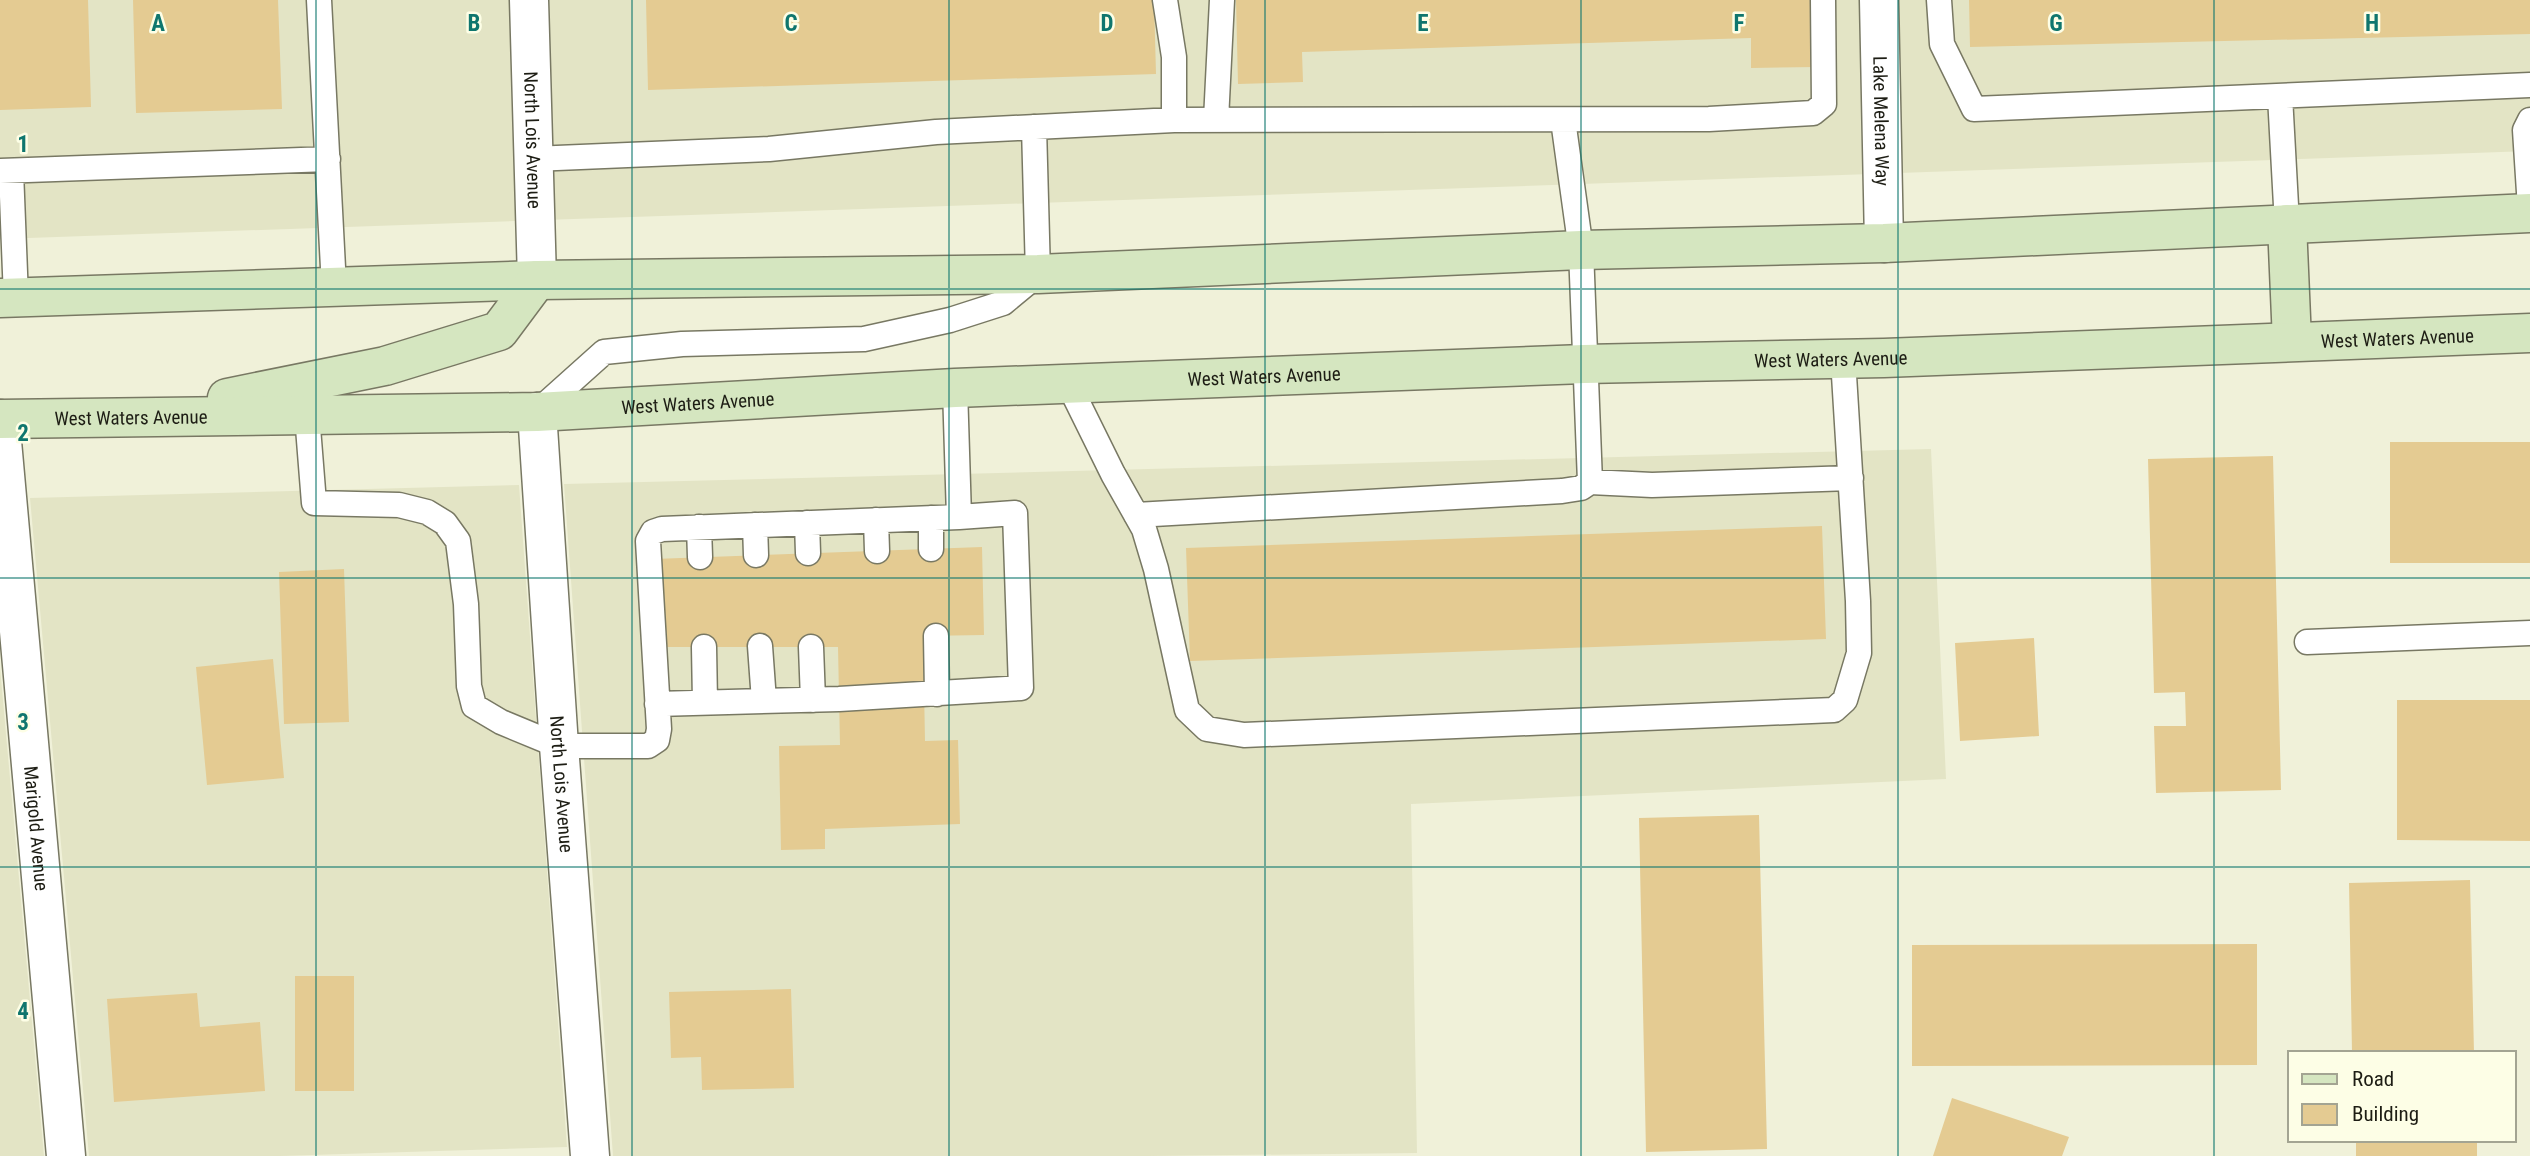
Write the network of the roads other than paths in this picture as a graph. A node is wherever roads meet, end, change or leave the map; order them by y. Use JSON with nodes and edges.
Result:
{"nodes":[{"id":1,"x":318,"y":0,"type":"edge"},
{"id":2,"x":529,"y":0,"type":"edge"},
{"id":3,"x":1165,"y":0,"type":"edge"},
{"id":4,"x":1222,"y":0,"type":"edge"},
{"id":5,"x":1823,"y":0,"type":"edge"},
{"id":6,"x":1879,"y":0,"type":"edge"},
{"id":7,"x":1939,"y":0,"type":"edge"},
{"id":8,"x":2530,"y":85,"type":"edge"},
{"id":9,"x":2280,"y":96,"type":"junction"},
{"id":10,"x":1174,"y":120,"type":"junction"},
{"id":11,"x":1216,"y":120,"type":"junction"},
{"id":12,"x":1563,"y":120,"type":"junction"},
{"id":13,"x":2530,"y":120,"type":"edge"},
{"id":14,"x":1034,"y":127,"type":"junction"},
{"id":15,"x":328,"y":159,"type":"junction"},
{"id":16,"x":533,"y":159,"type":"junction"},
{"id":17,"x":5,"y":171,"type":"edge"},
{"id":18,"x":2530,"y":210,"type":"edge"},
{"id":19,"x":2287,"y":224,"type":"junction"},
{"id":20,"x":1884,"y":243,"type":"junction"},
{"id":21,"x":1581,"y":250,"type":"junction"},
{"id":22,"x":1038,"y":274,"type":"junction"},
{"id":23,"x":537,"y":280,"type":"junction"},
{"id":24,"x":334,"y":287,"type":"junction"},
{"id":25,"x":8,"y":298,"type":"edge"},
{"id":26,"x":2530,"y":333,"type":"edge"},
{"id":27,"x":2292,"y":341,"type":"junction"},
{"id":28,"x":1843,"y":359,"type":"junction"},
{"id":29,"x":1584,"y":363,"type":"junction"},
{"id":30,"x":1069,"y":385,"type":"junction"},
{"id":31,"x":956,"y":388,"type":"junction"},
{"id":32,"x":537,"y":412,"type":"junction"},
{"id":33,"x":307,"y":415,"type":"junction"},
{"id":34,"x":132,"y":417,"type":"junction"},
{"id":35,"x":0,"y":419,"type":"edge"},
{"id":36,"x":1850,"y":478,"type":"junction"},
{"id":37,"x":1590,"y":482,"type":"junction"},
{"id":38,"x":1136,"y":515,"type":"junction"},
{"id":39,"x":959,"y":517,"type":"junction"},
{"id":40,"x":931,"y":518,"type":"junction"},
{"id":41,"x":876,"y":520,"type":"junction"},
{"id":42,"x":807,"y":523,"type":"junction"},
{"id":43,"x":755,"y":525,"type":"junction"},
{"id":44,"x":699,"y":527,"type":"junction"},
{"id":45,"x":931,"y":549,"type":"dead end"},
{"id":46,"x":877,"y":551,"type":"dead end"},
{"id":47,"x":808,"y":553,"type":"dead end"},
{"id":48,"x":756,"y":555,"type":"dead end"},
{"id":49,"x":700,"y":557,"type":"dead end"},
{"id":50,"x":2530,"y":633,"type":"edge"},
{"id":51,"x":936,"y":636,"type":"dead end"},
{"id":52,"x":2307,"y":642,"type":"dead end"},
{"id":53,"x":760,"y":646,"type":"dead end"},
{"id":54,"x":704,"y":647,"type":"dead end"},
{"id":55,"x":811,"y":647,"type":"dead end"},
{"id":56,"x":937,"y":694,"type":"junction"},
{"id":57,"x":813,"y":700,"type":"junction"},
{"id":58,"x":764,"y":701,"type":"junction"},
{"id":59,"x":705,"y":702,"type":"junction"},
{"id":60,"x":657,"y":704,"type":"junction"},
{"id":61,"x":559,"y":746,"type":"junction"},
{"id":62,"x":66,"y":1156,"type":"edge"},
{"id":63,"x":590,"y":1156,"type":"edge"}],
"edges":[{"from":1,"to":15,"type":"lane"},
{"from":2,"to":16,"type":"street","name":"North Lois Avenue"},
{"from":3,"to":10,"type":"lane"},
{"from":4,"to":11,"type":"lane"},
{"from":5,"to":12,"type":"lane"},
{"from":6,"to":20,"type":"street","name":"Lake Melena Way"},
{"from":7,"to":9,"type":"lane"},
{"from":8,"to":9,"type":"lane"},
{"from":9,"to":19,"type":"lane"},
{"from":10,"to":11,"type":"lane"},
{"from":10,"to":14,"type":"lane"},
{"from":11,"to":12,"type":"lane"},
{"from":12,"to":21,"type":"lane"},
{"from":13,"to":18,"type":"lane"},
{"from":14,"to":16,"type":"lane"},
{"from":14,"to":22,"type":"lane"},
{"from":15,"to":17,"type":"lane"},
{"from":15,"to":24,"type":"lane"},
{"from":16,"to":23,"type":"street","name":"North Lois Avenue"},
{"from":17,"to":25,"type":"lane"},
{"from":18,"to":19,"type":"main road"},
{"from":19,"to":20,"type":"main road"},
{"from":19,"to":27,"type":"main road"},
{"from":20,"to":21,"type":"main road"},
{"from":21,"to":22,"type":"main road"},
{"from":21,"to":29,"type":"lane"},
{"from":22,"to":23,"type":"main road"},
{"from":22,"to":32,"type":"lane"},
{"from":23,"to":24,"type":"main road"},
{"from":23,"to":34,"type":"main road"},
{"from":24,"to":25,"type":"main road"},
{"from":26,"to":27,"type":"main road","name":"West Waters Avenue"},
{"from":27,"to":28,"type":"main road","name":"West Waters Avenue"},
{"from":28,"to":29,"type":"main road","name":"West Waters Avenue"},
{"from":28,"to":36,"type":"lane"},
{"from":29,"to":30,"type":"main road","name":"West Waters Avenue"},
{"from":29,"to":37,"type":"lane"},
{"from":30,"to":31,"type":"main road","name":"West Waters Avenue"},
{"from":30,"to":38,"type":"lane"},
{"from":31,"to":32,"type":"main road","name":"West Waters Avenue"},
{"from":31,"to":39,"type":"lane"},
{"from":32,"to":33,"type":"main road","name":"West Waters Avenue"},
{"from":32,"to":61,"type":"street","name":"North Lois Avenue"},
{"from":33,"to":34,"type":"main road","name":"West Waters Avenue"},
{"from":33,"to":61,"type":"lane"},
{"from":34,"to":35,"type":"main road","name":"West Waters Avenue"},
{"from":35,"to":62,"type":"street","name":"Marigold Avenue"},
{"from":36,"to":37,"type":"lane"},
{"from":36,"to":38,"type":"lane"},
{"from":37,"to":38,"type":"lane"},
{"from":39,"to":40,"type":"lane"},
{"from":39,"to":56,"type":"lane"},
{"from":40,"to":41,"type":"lane"},
{"from":40,"to":45,"type":"lane"},
{"from":41,"to":42,"type":"lane"},
{"from":41,"to":46,"type":"lane"},
{"from":42,"to":43,"type":"lane"},
{"from":42,"to":47,"type":"lane"},
{"from":43,"to":44,"type":"lane"},
{"from":43,"to":48,"type":"lane"},
{"from":44,"to":49,"type":"lane"},
{"from":44,"to":60,"type":"lane"},
{"from":50,"to":52,"type":"lane"},
{"from":51,"to":56,"type":"lane"},
{"from":53,"to":58,"type":"lane"},
{"from":54,"to":59,"type":"lane"},
{"from":55,"to":57,"type":"lane"},
{"from":56,"to":57,"type":"lane"},
{"from":57,"to":58,"type":"lane"},
{"from":58,"to":59,"type":"lane"},
{"from":59,"to":60,"type":"lane"},
{"from":60,"to":61,"type":"lane"},
{"from":61,"to":63,"type":"street","name":"North Lois Avenue"}]}
